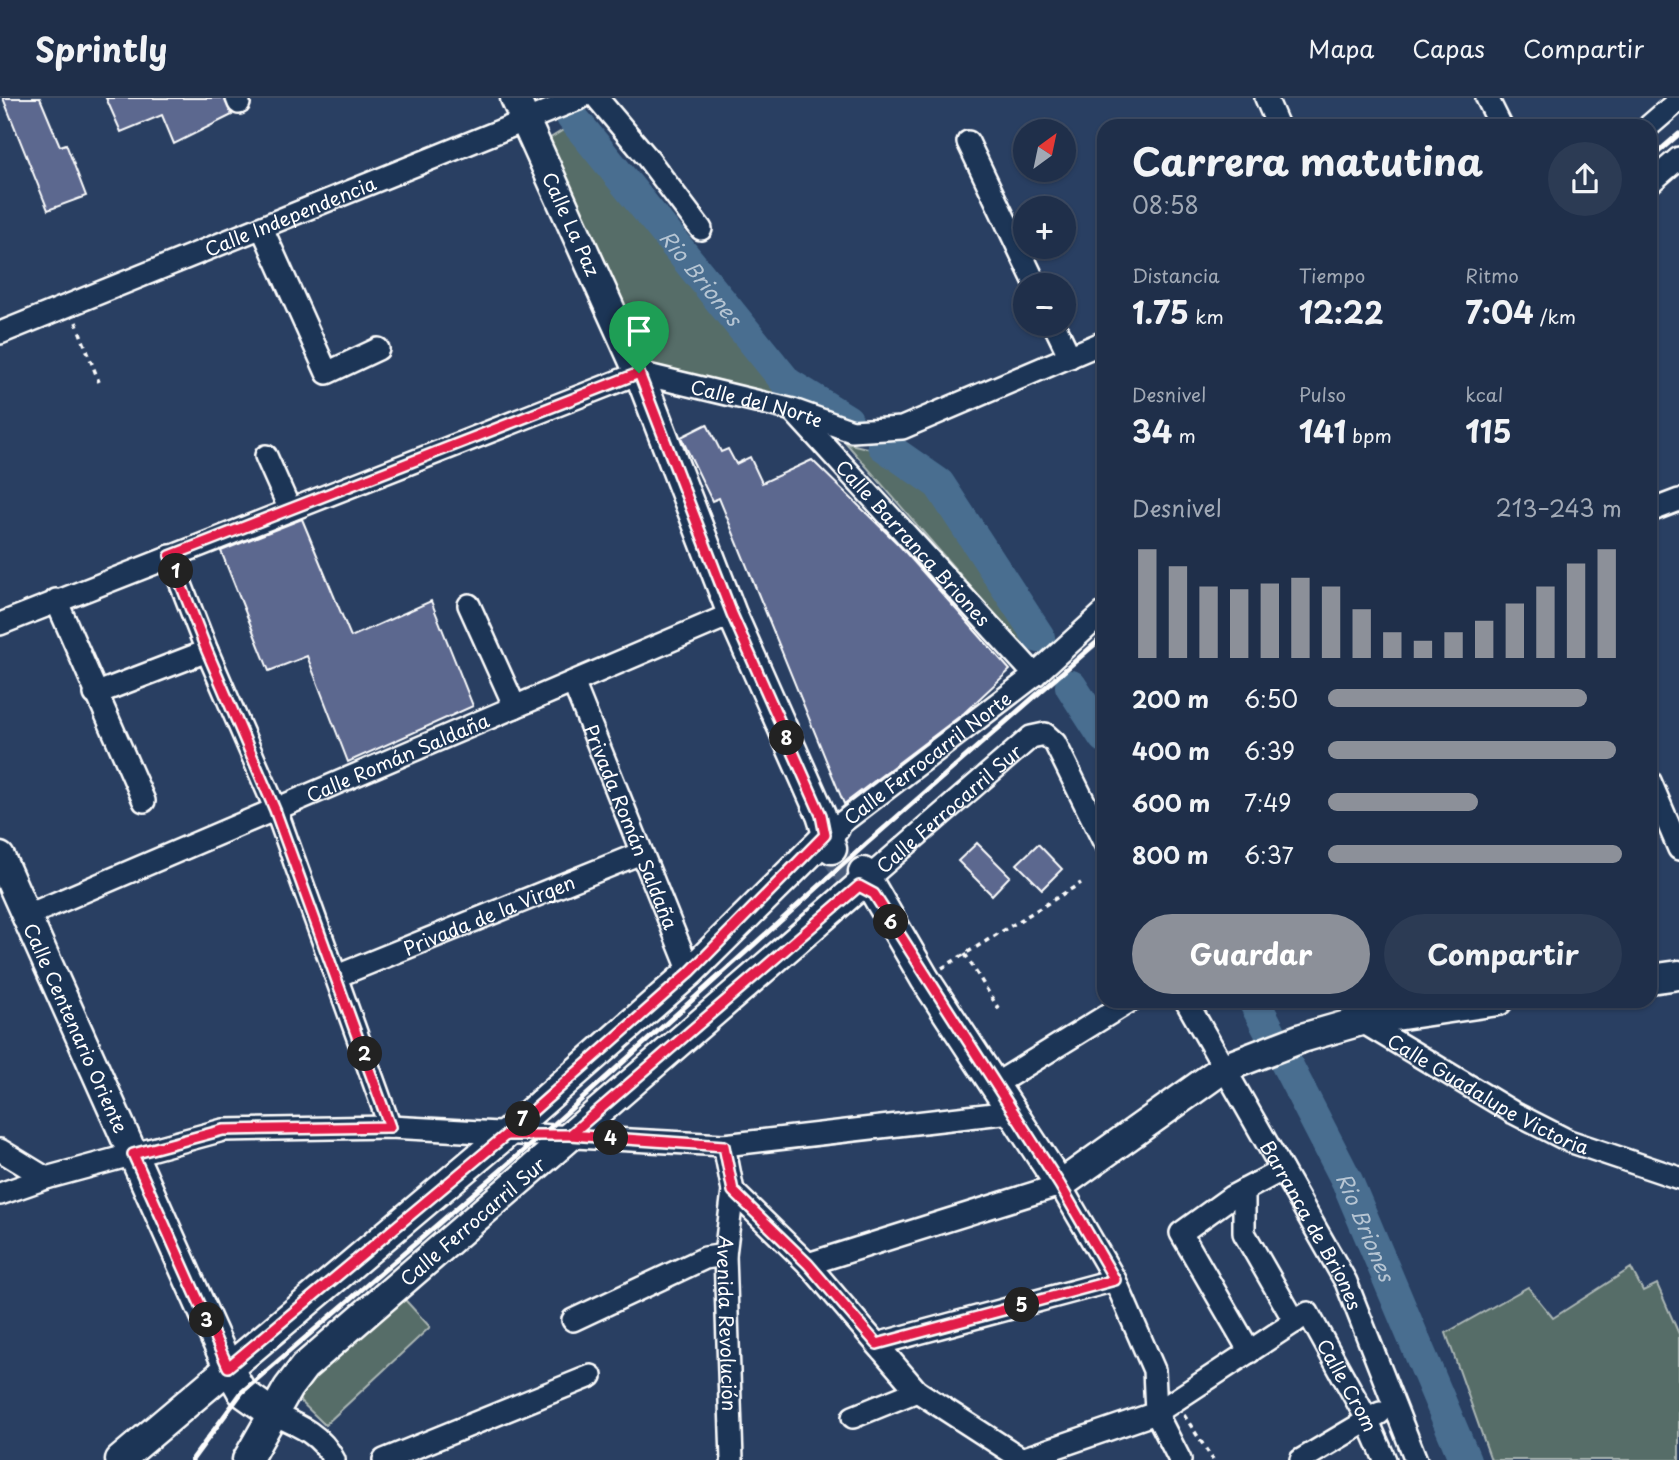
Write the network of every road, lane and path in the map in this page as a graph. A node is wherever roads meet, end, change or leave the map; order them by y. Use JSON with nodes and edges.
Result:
{"nodes":[{"id":1,"x":581,"y":98,"type":"edge"},
{"id":2,"x":597,"y":98,"type":"edge"},
{"id":3,"x":1266,"y":98,"type":"edge"},
{"id":4,"x":1487,"y":98,"type":"edge"},
{"id":5,"x":1679,"y":100,"type":"edge"},
{"id":6,"x":520,"y":110,"type":"edge"},
{"id":7,"x":1275,"y":119,"type":"edge"},
{"id":8,"x":1498,"y":119,"type":"edge"},
{"id":9,"x":1656,"y":119,"type":"edge"},
{"id":10,"x":968,"y":142,"type":"dead end"},
{"id":11,"x":1679,"y":158,"type":"edge"},
{"id":12,"x":1657,"y":177,"type":"edge"},
{"id":13,"x":262,"y":228,"type":"junction"},
{"id":14,"x":701,"y":229,"type":"dead end"},
{"id":15,"x":1030,"y":273,"type":"edge"},
{"id":16,"x":69,"y":306,"type":"junction"},
{"id":17,"x":0,"y":333,"type":"edge"},
{"id":18,"x":1060,"y":336,"type":"edge"},
{"id":19,"x":1097,"y":345,"type":"edge"},
{"id":20,"x":378,"y":349,"type":"dead end"},
{"id":21,"x":1070,"y":357,"type":"junction"},
{"id":22,"x":639,"y":373,"type":"junction"},
{"id":23,"x":99,"y":382,"type":"dead end"},
{"id":24,"x":793,"y":410,"type":"junction"},
{"id":25,"x":266,"y":456,"type":"dead end"},
{"id":26,"x":1679,"y":500,"type":"edge"},
{"id":27,"x":1657,"y":508,"type":"edge"},
{"id":28,"x":290,"y":510,"type":"junction"},
{"id":29,"x":170,"y":556,"type":"junction"},
{"id":30,"x":56,"y":600,"type":"junction"},
{"id":31,"x":469,"y":605,"type":"dead end"},
{"id":32,"x":732,"y":614,"type":"junction"},
{"id":33,"x":1097,"y":618,"type":"edge"},
{"id":34,"x":0,"y":624,"type":"edge"},
{"id":35,"x":207,"y":651,"type":"junction"},
{"id":36,"x":1035,"y":675,"type":"junction"},
{"id":37,"x":573,"y":682,"type":"junction"},
{"id":38,"x":95,"y":694,"type":"junction"},
{"id":39,"x":515,"y":707,"type":"junction"},
{"id":40,"x":1657,"y":797,"type":"edge"},
{"id":41,"x":144,"y":801,"type":"dead end"},
{"id":42,"x":275,"y":810,"type":"junction"},
{"id":43,"x":1097,"y":828,"type":"edge"},
{"id":44,"x":832,"y":835,"type":"junction"},
{"id":45,"x":1679,"y":849,"type":"edge"},
{"id":46,"x":641,"y":853,"type":"junction"},
{"id":47,"x":0,"y":858,"type":"edge"},
{"id":48,"x":863,"y":882,"type":"junction"},
{"id":49,"x":1081,"y":883,"type":"dead end"},
{"id":50,"x":26,"y":916,"type":"junction"},
{"id":51,"x":965,"y":954,"type":"junction"},
{"id":52,"x":690,"y":972,"type":"junction"},
{"id":53,"x":1679,"y":975,"type":"edge"},
{"id":54,"x":337,"y":976,"type":"junction"},
{"id":55,"x":1657,"y":978,"type":"edge"},
{"id":56,"x":925,"y":979,"type":"junction"},
{"id":57,"x":1119,"y":1008,"type":"edge"},
{"id":58,"x":1190,"y":1008,"type":"edge"},
{"id":59,"x":1450,"y":1008,"type":"edge"},
{"id":60,"x":1000,"y":1011,"type":"dead end"},
{"id":61,"x":1361,"y":1021,"type":"junction"},
{"id":62,"x":1224,"y":1068,"type":"junction"},
{"id":63,"x":994,"y":1084,"type":"junction"},
{"id":64,"x":1011,"y":1112,"type":"junction"},
{"id":65,"x":390,"y":1127,"type":"junction"},
{"id":66,"x":506,"y":1135,"type":"junction"},
{"id":67,"x":570,"y":1135,"type":"junction"},
{"id":68,"x":724,"y":1146,"type":"junction"},
{"id":69,"x":0,"y":1150,"type":"edge"},
{"id":70,"x":133,"y":1154,"type":"junction"},
{"id":71,"x":1282,"y":1170,"type":"junction"},
{"id":72,"x":46,"y":1178,"type":"junction"},
{"id":73,"x":1679,"y":1178,"type":"edge"},
{"id":74,"x":1060,"y":1185,"type":"junction"},
{"id":75,"x":1244,"y":1190,"type":"junction"},
{"id":76,"x":733,"y":1191,"type":"junction"},
{"id":77,"x":0,"y":1194,"type":"edge"},
{"id":78,"x":726,"y":1255,"type":"junction"},
{"id":79,"x":808,"y":1264,"type":"junction"},
{"id":80,"x":1115,"y":1280,"type":"junction"},
{"id":81,"x":1302,"y":1318,"type":"junction"},
{"id":82,"x":573,"y":1321,"type":"dead end"},
{"id":83,"x":877,"y":1344,"type":"junction"},
{"id":84,"x":1250,"y":1352,"type":"junction"},
{"id":85,"x":228,"y":1367,"type":"junction"},
{"id":86,"x":591,"y":1376,"type":"dead end"},
{"id":87,"x":917,"y":1391,"type":"junction"},
{"id":88,"x":1175,"y":1401,"type":"junction"},
{"id":89,"x":1394,"y":1404,"type":"junction"},
{"id":90,"x":1156,"y":1413,"type":"junction"},
{"id":91,"x":273,"y":1414,"type":"junction"},
{"id":92,"x":853,"y":1417,"type":"dead end"},
{"id":93,"x":1368,"y":1421,"type":"junction"},
{"id":94,"x":1033,"y":1459,"type":"edge"},
{"id":95,"x":120,"y":1460,"type":"edge"},
{"id":96,"x":247,"y":1460,"type":"edge"},
{"id":97,"x":334,"y":1460,"type":"edge"},
{"id":98,"x":384,"y":1460,"type":"edge"},
{"id":99,"x":732,"y":1460,"type":"edge"},
{"id":100,"x":1180,"y":1460,"type":"edge"},
{"id":101,"x":1213,"y":1460,"type":"edge"},
{"id":102,"x":1301,"y":1460,"type":"edge"},
{"id":103,"x":1385,"y":1460,"type":"edge"},
{"id":104,"x":1416,"y":1460,"type":"edge"}],
"edges":[{"from":1,"to":6,"type":"street","name":"Calle Independencia"},
{"from":2,"to":14,"type":"street"},
{"from":3,"to":7,"type":"street"},
{"from":4,"to":8,"type":"street"},
{"from":5,"to":9,"type":"street"},
{"from":6,"to":13,"type":"street","name":"Calle Independencia"},
{"from":6,"to":22,"type":"main road","name":"Calle La Paz"},
{"from":10,"to":15,"type":"street"},
{"from":11,"to":12,"type":"street"},
{"from":13,"to":16,"type":"street","name":"Calle Independencia"},
{"from":13,"to":20,"type":"street"},
{"from":16,"to":17,"type":"street","name":"Calle Independencia"},
{"from":16,"to":23,"type":"path"},
{"from":18,"to":21,"type":"street"},
{"from":19,"to":21,"type":"street","name":"Calle del Norte"},
{"from":21,"to":24,"type":"street","name":"Calle del Norte"},
{"from":22,"to":24,"type":"street","name":"Calle del Norte"},
{"from":22,"to":28,"type":"street"},
{"from":22,"to":32,"type":"main road","name":"Calle La Paz"},
{"from":24,"to":36,"type":"street","name":"Calle Barranca Briones"},
{"from":25,"to":28,"type":"street"},
{"from":26,"to":27,"type":"street"},
{"from":28,"to":29,"type":"street"},
{"from":29,"to":30,"type":"street"},
{"from":29,"to":35,"type":"street"},
{"from":30,"to":34,"type":"street"},
{"from":30,"to":38,"type":"street"},
{"from":31,"to":39,"type":"street"},
{"from":32,"to":37,"type":"street","name":"Calle Román Saldaña"},
{"from":32,"to":44,"type":"main road","name":"Calle La Paz"},
{"from":33,"to":36,"type":"street","name":"Calle Ferrocarril Norte"},
{"from":35,"to":38,"type":"street"},
{"from":35,"to":42,"type":"street"},
{"from":36,"to":44,"type":"street","name":"Calle Ferrocarril Norte"},
{"from":37,"to":39,"type":"street","name":"Calle Román Saldaña"},
{"from":37,"to":46,"type":"street","name":"Privada Román Saldaña"},
{"from":38,"to":41,"type":"street"},
{"from":39,"to":42,"type":"street","name":"Calle Román Saldaña"},
{"from":40,"to":45,"type":"street"},
{"from":42,"to":50,"type":"street","name":"Calle Román Saldaña"},
{"from":42,"to":54,"type":"street"},
{"from":43,"to":48,"type":"street","name":"Calle Ferrocarril Sur"},
{"from":44,"to":52,"type":"main road","name":"Calle Ferrocarril Norte"},
{"from":46,"to":52,"type":"street","name":"Privada Román Saldaña"},
{"from":46,"to":54,"type":"street","name":"Privada de la Virgen"},
{"from":47,"to":50,"type":"main road","name":"Calle Centenario Oriente"},
{"from":48,"to":56,"type":"main road"},
{"from":48,"to":67,"type":"main road","name":"Calle Ferrocarril Sur"},
{"from":49,"to":51,"type":"path"},
{"from":50,"to":70,"type":"main road","name":"Calle Centenario Oriente"},
{"from":51,"to":56,"type":"path"},
{"from":51,"to":60,"type":"path"},
{"from":52,"to":66,"type":"main road","name":"Calle Ferrocarril Norte"},
{"from":53,"to":55,"type":"main road"},
{"from":54,"to":65,"type":"street"},
{"from":56,"to":63,"type":"main road"},
{"from":57,"to":63,"type":"street"},
{"from":58,"to":62,"type":"street","name":"Barranca de Briones"},
{"from":59,"to":61,"type":"main road"},
{"from":61,"to":62,"type":"main road"},
{"from":61,"to":73,"type":"street","name":"Calle Guadalupe Victoria"},
{"from":62,"to":71,"type":"street","name":"Barranca de Briones"},
{"from":62,"to":74,"type":"main road"},
{"from":63,"to":64,"type":"main road"},
{"from":64,"to":68,"type":"street"},
{"from":64,"to":74,"type":"main road"},
{"from":65,"to":66,"type":"street"},
{"from":65,"to":70,"type":"street"},
{"from":66,"to":67,"type":"street"},
{"from":66,"to":85,"type":"main road","name":"Calle Ferrocarril Norte"},
{"from":67,"to":68,"type":"street"},
{"from":67,"to":91,"type":"main road","name":"Calle Ferrocarril Sur"},
{"from":68,"to":76,"type":"street","name":"Avenida Revolución"},
{"from":69,"to":72,"type":"street"},
{"from":70,"to":72,"type":"street"},
{"from":70,"to":85,"type":"main road","name":"Calle Centenario Oriente"},
{"from":71,"to":75,"type":"street"},
{"from":71,"to":89,"type":"street","name":"Barranca de Briones"},
{"from":72,"to":77,"type":"street"},
{"from":74,"to":79,"type":"street"},
{"from":74,"to":80,"type":"street"},
{"from":75,"to":81,"type":"street","name":"Calle Crom"},
{"from":75,"to":84,"type":"street"},
{"from":76,"to":78,"type":"street","name":"Avenida Revolución"},
{"from":76,"to":79,"type":"street"},
{"from":78,"to":82,"type":"street"},
{"from":78,"to":99,"type":"street","name":"Avenida Revolución"},
{"from":79,"to":83,"type":"street"},
{"from":80,"to":83,"type":"street"},
{"from":80,"to":90,"type":"street"},
{"from":81,"to":84,"type":"street"},
{"from":81,"to":93,"type":"street","name":"Calle Crom"},
{"from":83,"to":87,"type":"street"},
{"from":84,"to":88,"type":"street"},
{"from":85,"to":91,"type":"main road","name":"Calle Centenario Oriente"},
{"from":85,"to":95,"type":"main road","name":"Calle Ferrocarril Norte"},
{"from":86,"to":98,"type":"street"},
{"from":87,"to":92,"type":"street"},
{"from":87,"to":94,"type":"street"},
{"from":88,"to":90,"type":"street"},
{"from":88,"to":101,"type":"path"},
{"from":89,"to":93,"type":"street"},
{"from":89,"to":104,"type":"street","name":"Barranca de Briones"},
{"from":90,"to":94,"type":"street"},
{"from":90,"to":100,"type":"street"},
{"from":91,"to":96,"type":"main road","name":"Calle Ferrocarril Sur"},
{"from":91,"to":97,"type":"street"},
{"from":93,"to":102,"type":"street"},
{"from":93,"to":103,"type":"street","name":"Calle Crom"}]}
